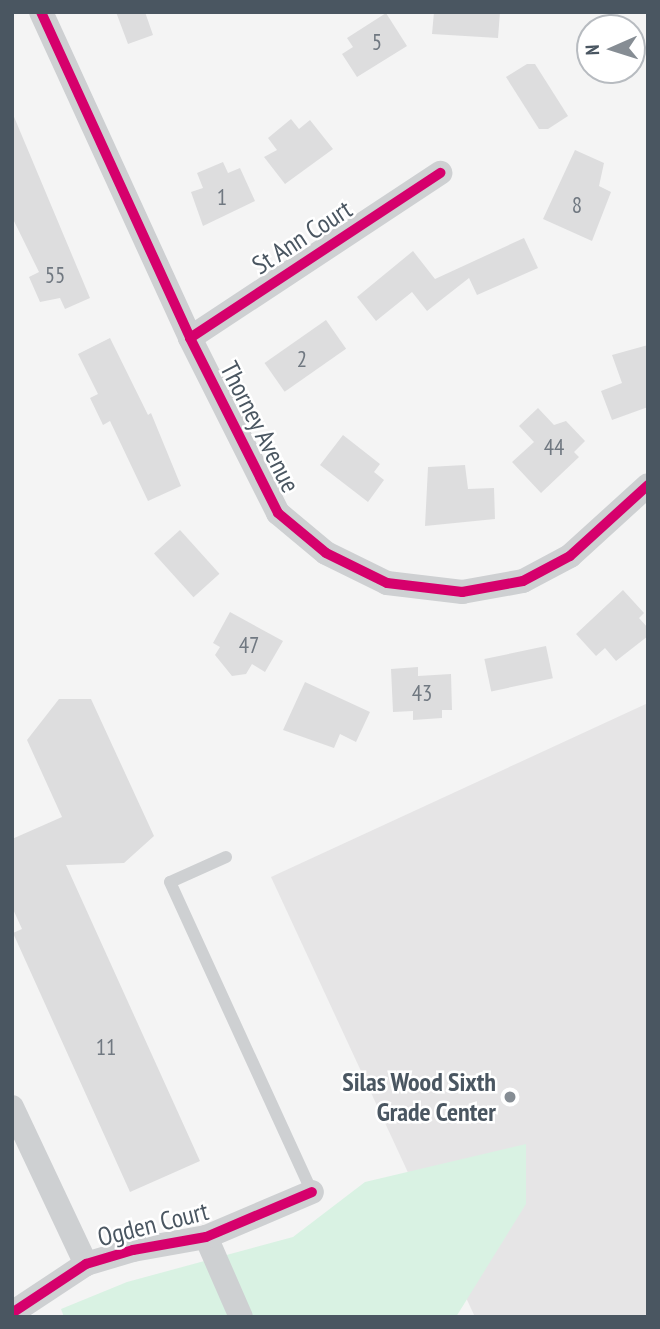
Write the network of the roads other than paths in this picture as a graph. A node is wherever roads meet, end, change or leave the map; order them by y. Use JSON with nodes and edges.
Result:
{"nodes":[{"id":1,"x":41,"y":12,"type":"edge"},
{"id":2,"x":440,"y":173,"type":"dead end"},
{"id":3,"x":190,"y":338,"type":"junction"},
{"id":4,"x":648,"y":485,"type":"edge"},
{"id":5,"x":226,"y":857,"type":"dead end"},
{"id":6,"x":12,"y":1108,"type":"edge"},
{"id":7,"x":312,"y":1192,"type":"joint"},
{"id":8,"x":206,"y":1237,"type":"junction"},
{"id":9,"x":86,"y":1264,"type":"junction"},
{"id":10,"x":12,"y":1313,"type":"edge"},
{"id":11,"x":241,"y":1317,"type":"edge"}],
"edges":[{"from":1,"to":3,"type":"street","name":"Thorney Avenue"},
{"from":2,"to":3,"type":"street","name":"St Ann Court"},
{"from":3,"to":4,"type":"street","name":"Thorney Avenue"},
{"from":5,"to":7,"type":"lane","name":"Ogden Court"},
{"from":6,"to":9,"type":"street"},
{"from":7,"to":8,"type":"street","name":"Ogden Court"},
{"from":8,"to":9,"type":"street","name":"Ogden Court"},
{"from":8,"to":11,"type":"street"},
{"from":9,"to":10,"type":"street","name":"Ogden Court"}]}
